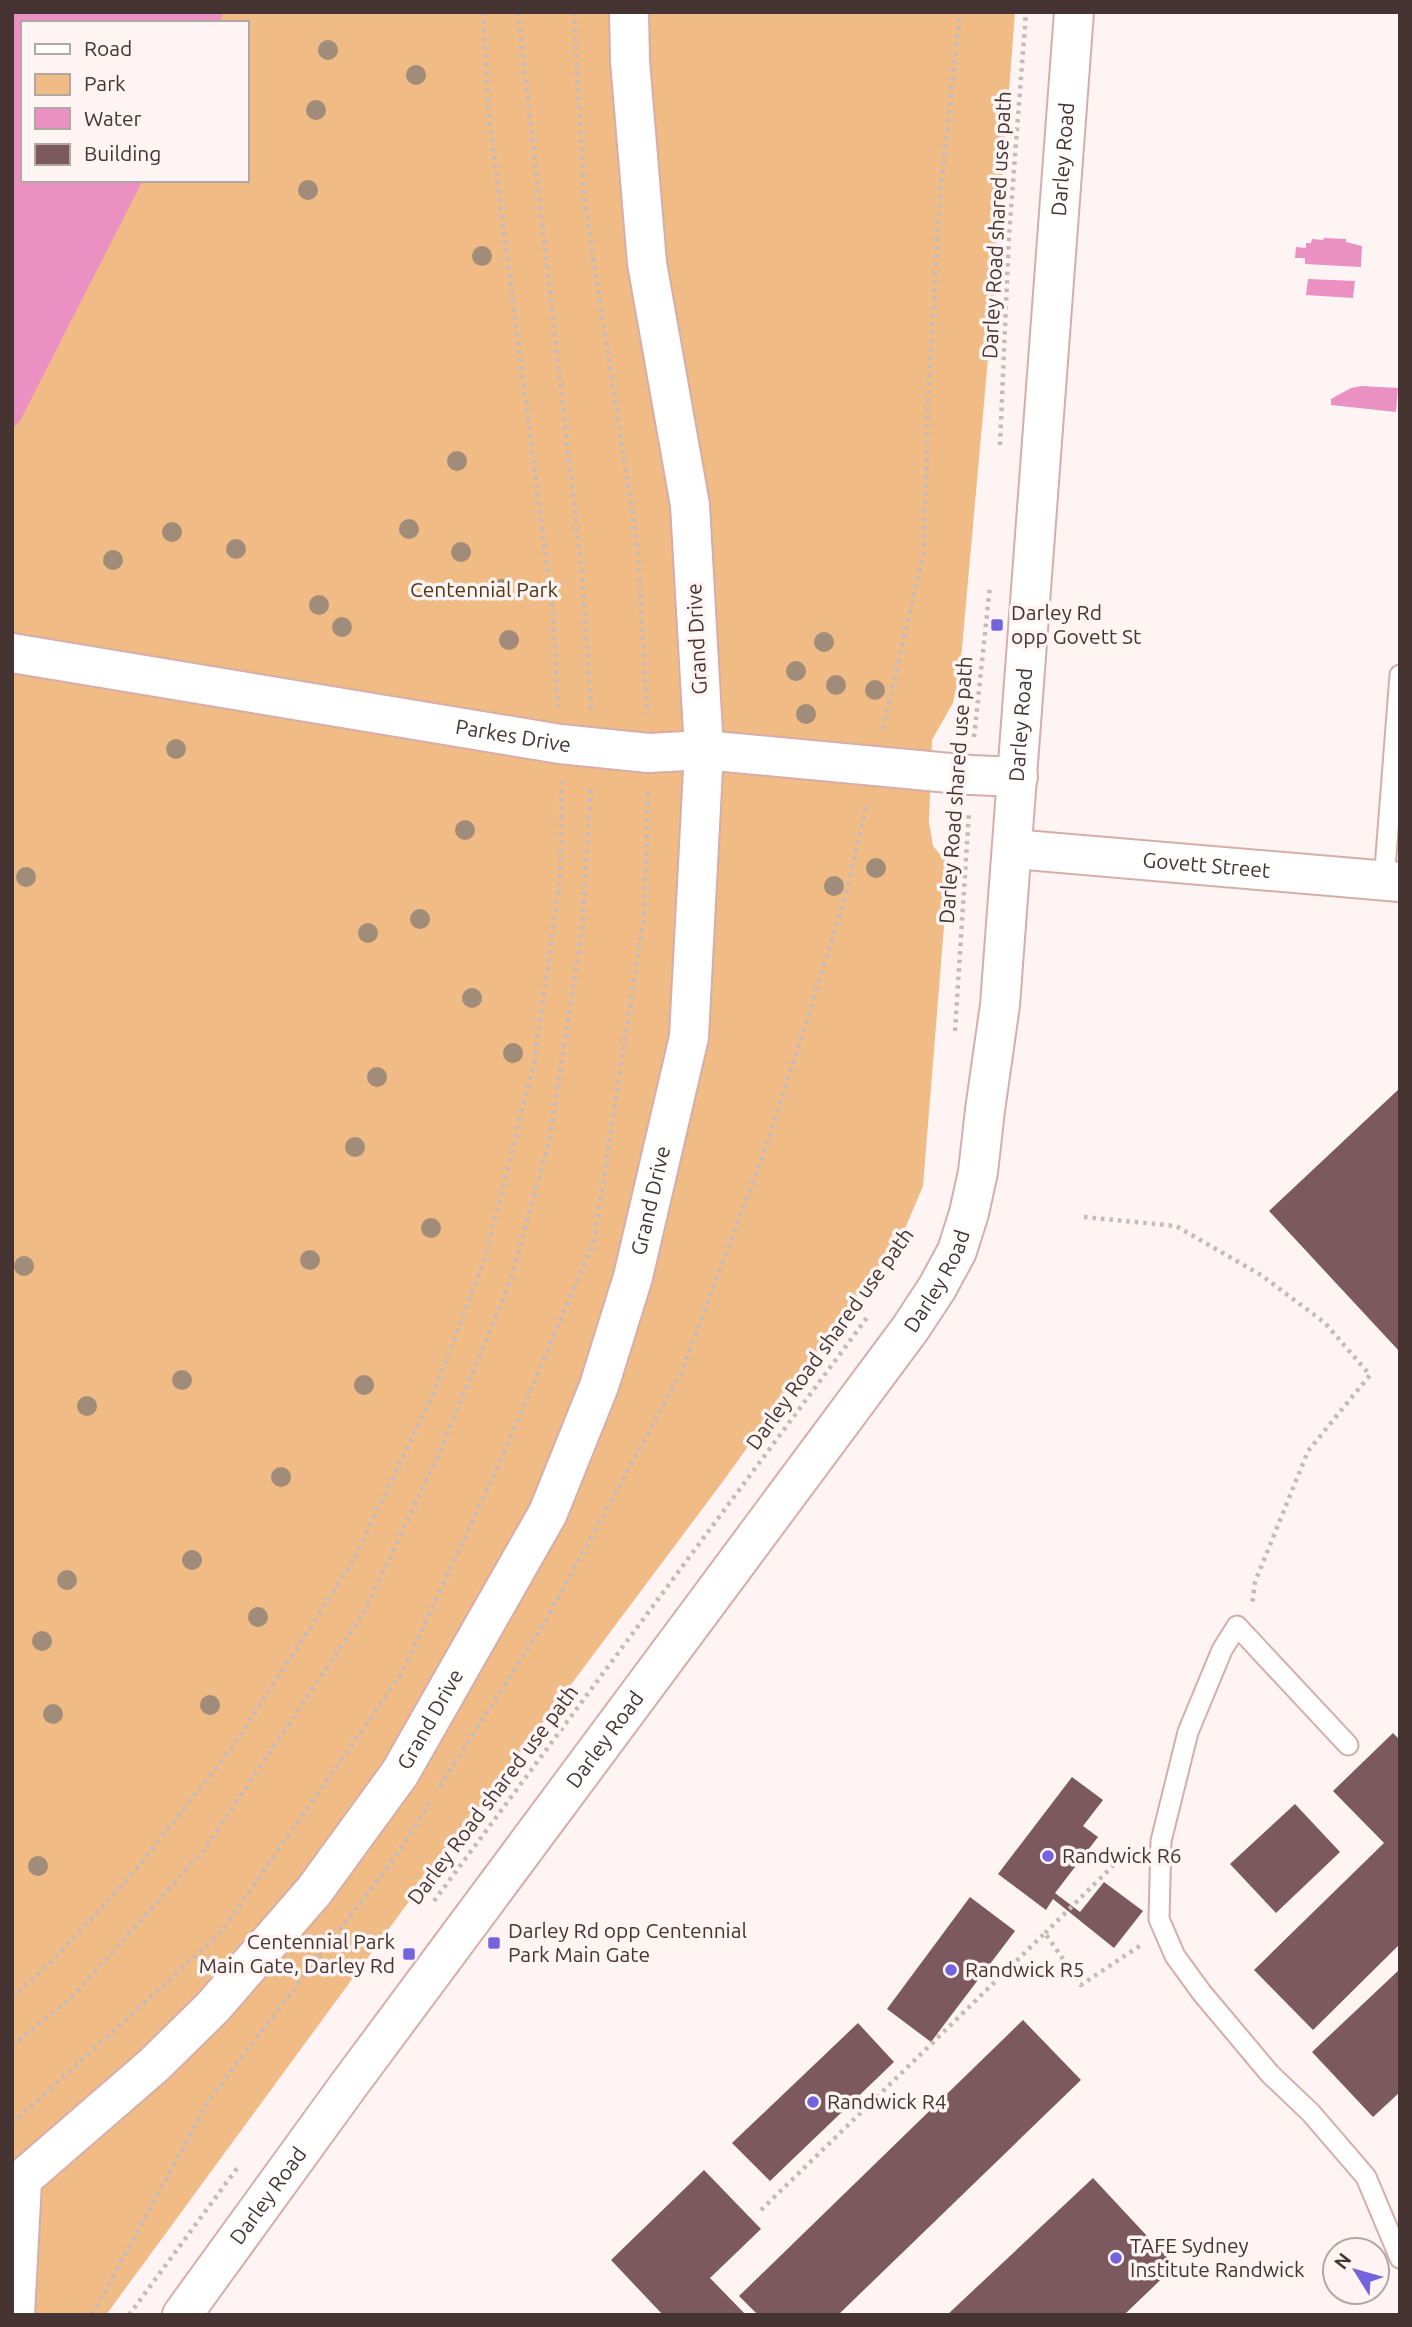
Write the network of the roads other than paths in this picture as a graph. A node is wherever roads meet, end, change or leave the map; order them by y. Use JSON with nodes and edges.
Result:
{"nodes":[{"id":1,"x":629,"y":12,"type":"edge"},
{"id":2,"x":1074,"y":12,"type":"edge"},
{"id":3,"x":12,"y":653,"type":"edge"},
{"id":4,"x":1400,"y":675,"type":"edge"},
{"id":5,"x":704,"y":750,"type":"junction"},
{"id":6,"x":1018,"y":777,"type":"junction"},
{"id":7,"x":1013,"y":849,"type":"junction"},
{"id":8,"x":1392,"y":882,"type":"edge"},
{"id":9,"x":1348,"y":1745,"type":"dead end"},
{"id":10,"x":17,"y":2185,"type":"edge"},
{"id":11,"x":1400,"y":2258,"type":"edge"},
{"id":12,"x":15,"y":2315,"type":"edge"},
{"id":13,"x":182,"y":2315,"type":"edge"}],
"edges":[{"from":1,"to":5,"type":"street","name":"Grand Drive"},
{"from":2,"to":6,"type":"street","name":"Darley Road"},
{"from":3,"to":5,"type":"street","name":"Parkes Drive"},
{"from":4,"to":8,"type":"lane"},
{"from":5,"to":6,"type":"street","name":"Parkes Drive"},
{"from":5,"to":10,"type":"street","name":"Grand Drive"},
{"from":6,"to":7,"type":"street","name":"Darley Road"},
{"from":7,"to":8,"type":"street","name":"Govett Street"},
{"from":7,"to":13,"type":"street","name":"Darley Road"},
{"from":9,"to":11,"type":"lane"},
{"from":10,"to":12,"type":"street"}]}
